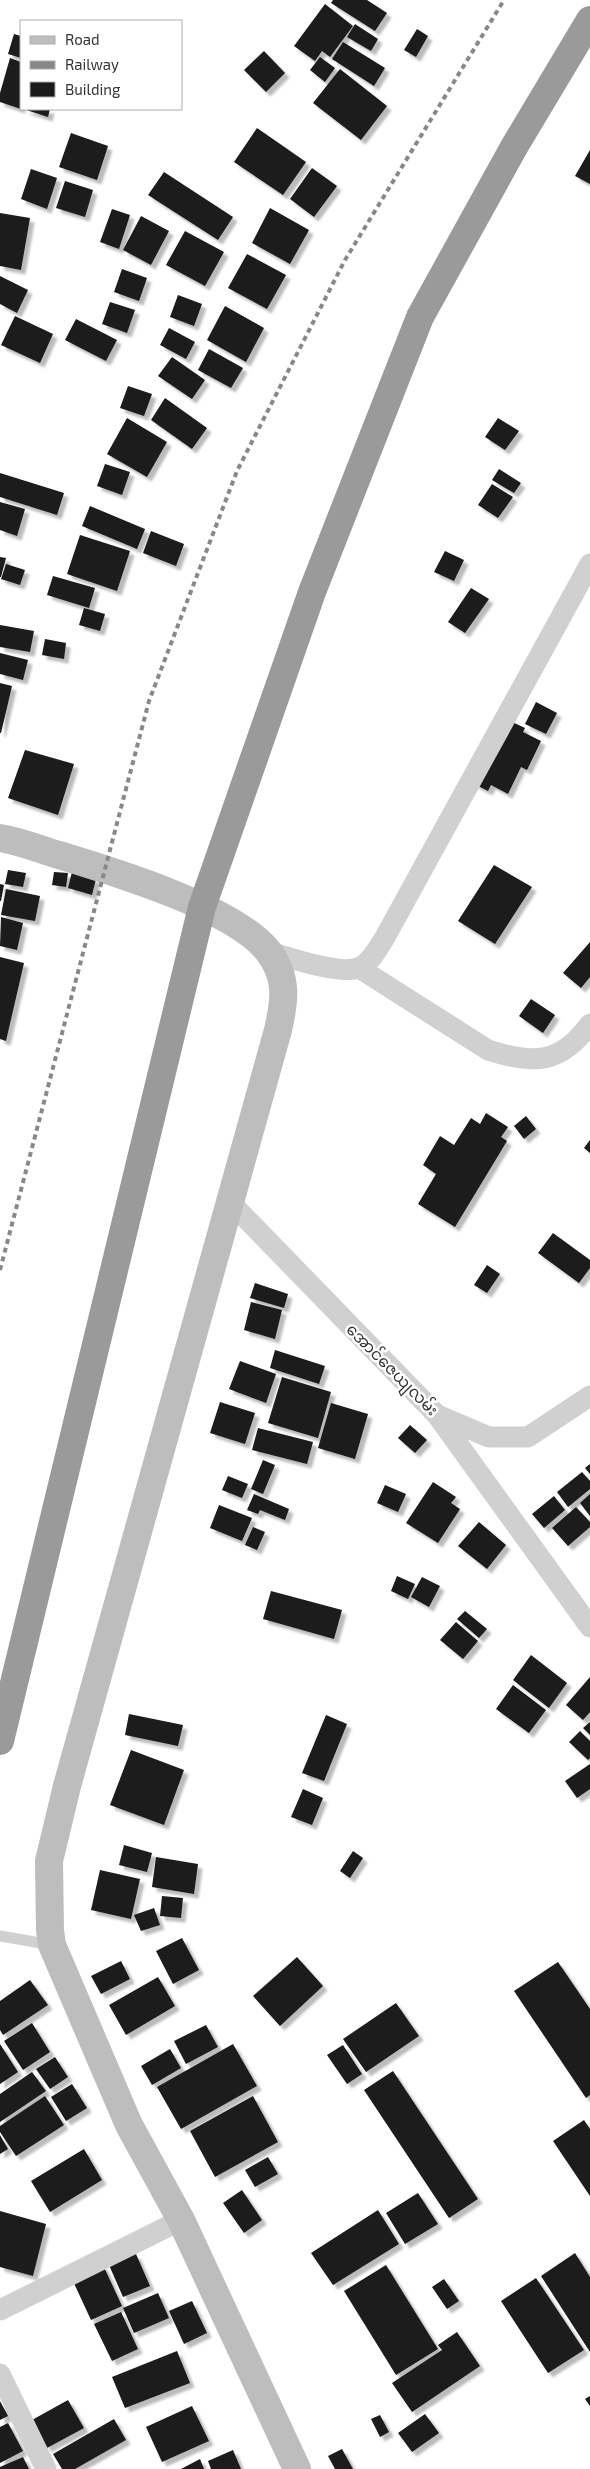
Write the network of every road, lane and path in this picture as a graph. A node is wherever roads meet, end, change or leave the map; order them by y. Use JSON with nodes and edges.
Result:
{"nodes":[{"id":1,"x":590,"y":20,"type":"edge"},
{"id":2,"x":590,"y":564,"type":"edge"},
{"id":3,"x":0,"y":838,"type":"edge"},
{"id":4,"x":202,"y":906,"type":"junction"},
{"id":5,"x":267,"y":950,"type":"junction"},
{"id":6,"x":359,"y":968,"type":"junction"},
{"id":7,"x":590,"y":1024,"type":"edge"},
{"id":8,"x":231,"y":1203,"type":"junction"},
{"id":9,"x":590,"y":1396,"type":"edge"},
{"id":10,"x":437,"y":1415,"type":"junction"},
{"id":11,"x":590,"y":1627,"type":"edge"},
{"id":12,"x":0,"y":1741,"type":"edge"},
{"id":13,"x":0,"y":1936,"type":"edge"},
{"id":14,"x":52,"y":1945,"type":"junction"},
{"id":15,"x":182,"y":2220,"type":"junction"},
{"id":16,"x":0,"y":2310,"type":"edge"},
{"id":17,"x":0,"y":2374,"type":"edge"},
{"id":18,"x":46,"y":2469,"type":"edge"},
{"id":19,"x":297,"y":2469,"type":"edge"}],
"edges":[{"from":1,"to":4,"type":"highway"},
{"from":2,"to":6,"type":"street"},
{"from":3,"to":4,"type":"street"},
{"from":4,"to":5,"type":"street"},
{"from":4,"to":12,"type":"highway"},
{"from":5,"to":6,"type":"street"},
{"from":5,"to":8,"type":"street"},
{"from":6,"to":7,"type":"street"},
{"from":8,"to":10,"type":"street","name":"အောင်ဇေယျလမ်း"},
{"from":8,"to":14,"type":"street"},
{"from":9,"to":10,"type":"street","name":"အောင်ဇေယျလမ်း"},
{"from":10,"to":11,"type":"street"},
{"from":13,"to":14,"type":"lane"},
{"from":14,"to":15,"type":"street"},
{"from":15,"to":16,"type":"street"},
{"from":15,"to":19,"type":"street"},
{"from":17,"to":18,"type":"street"}]}
